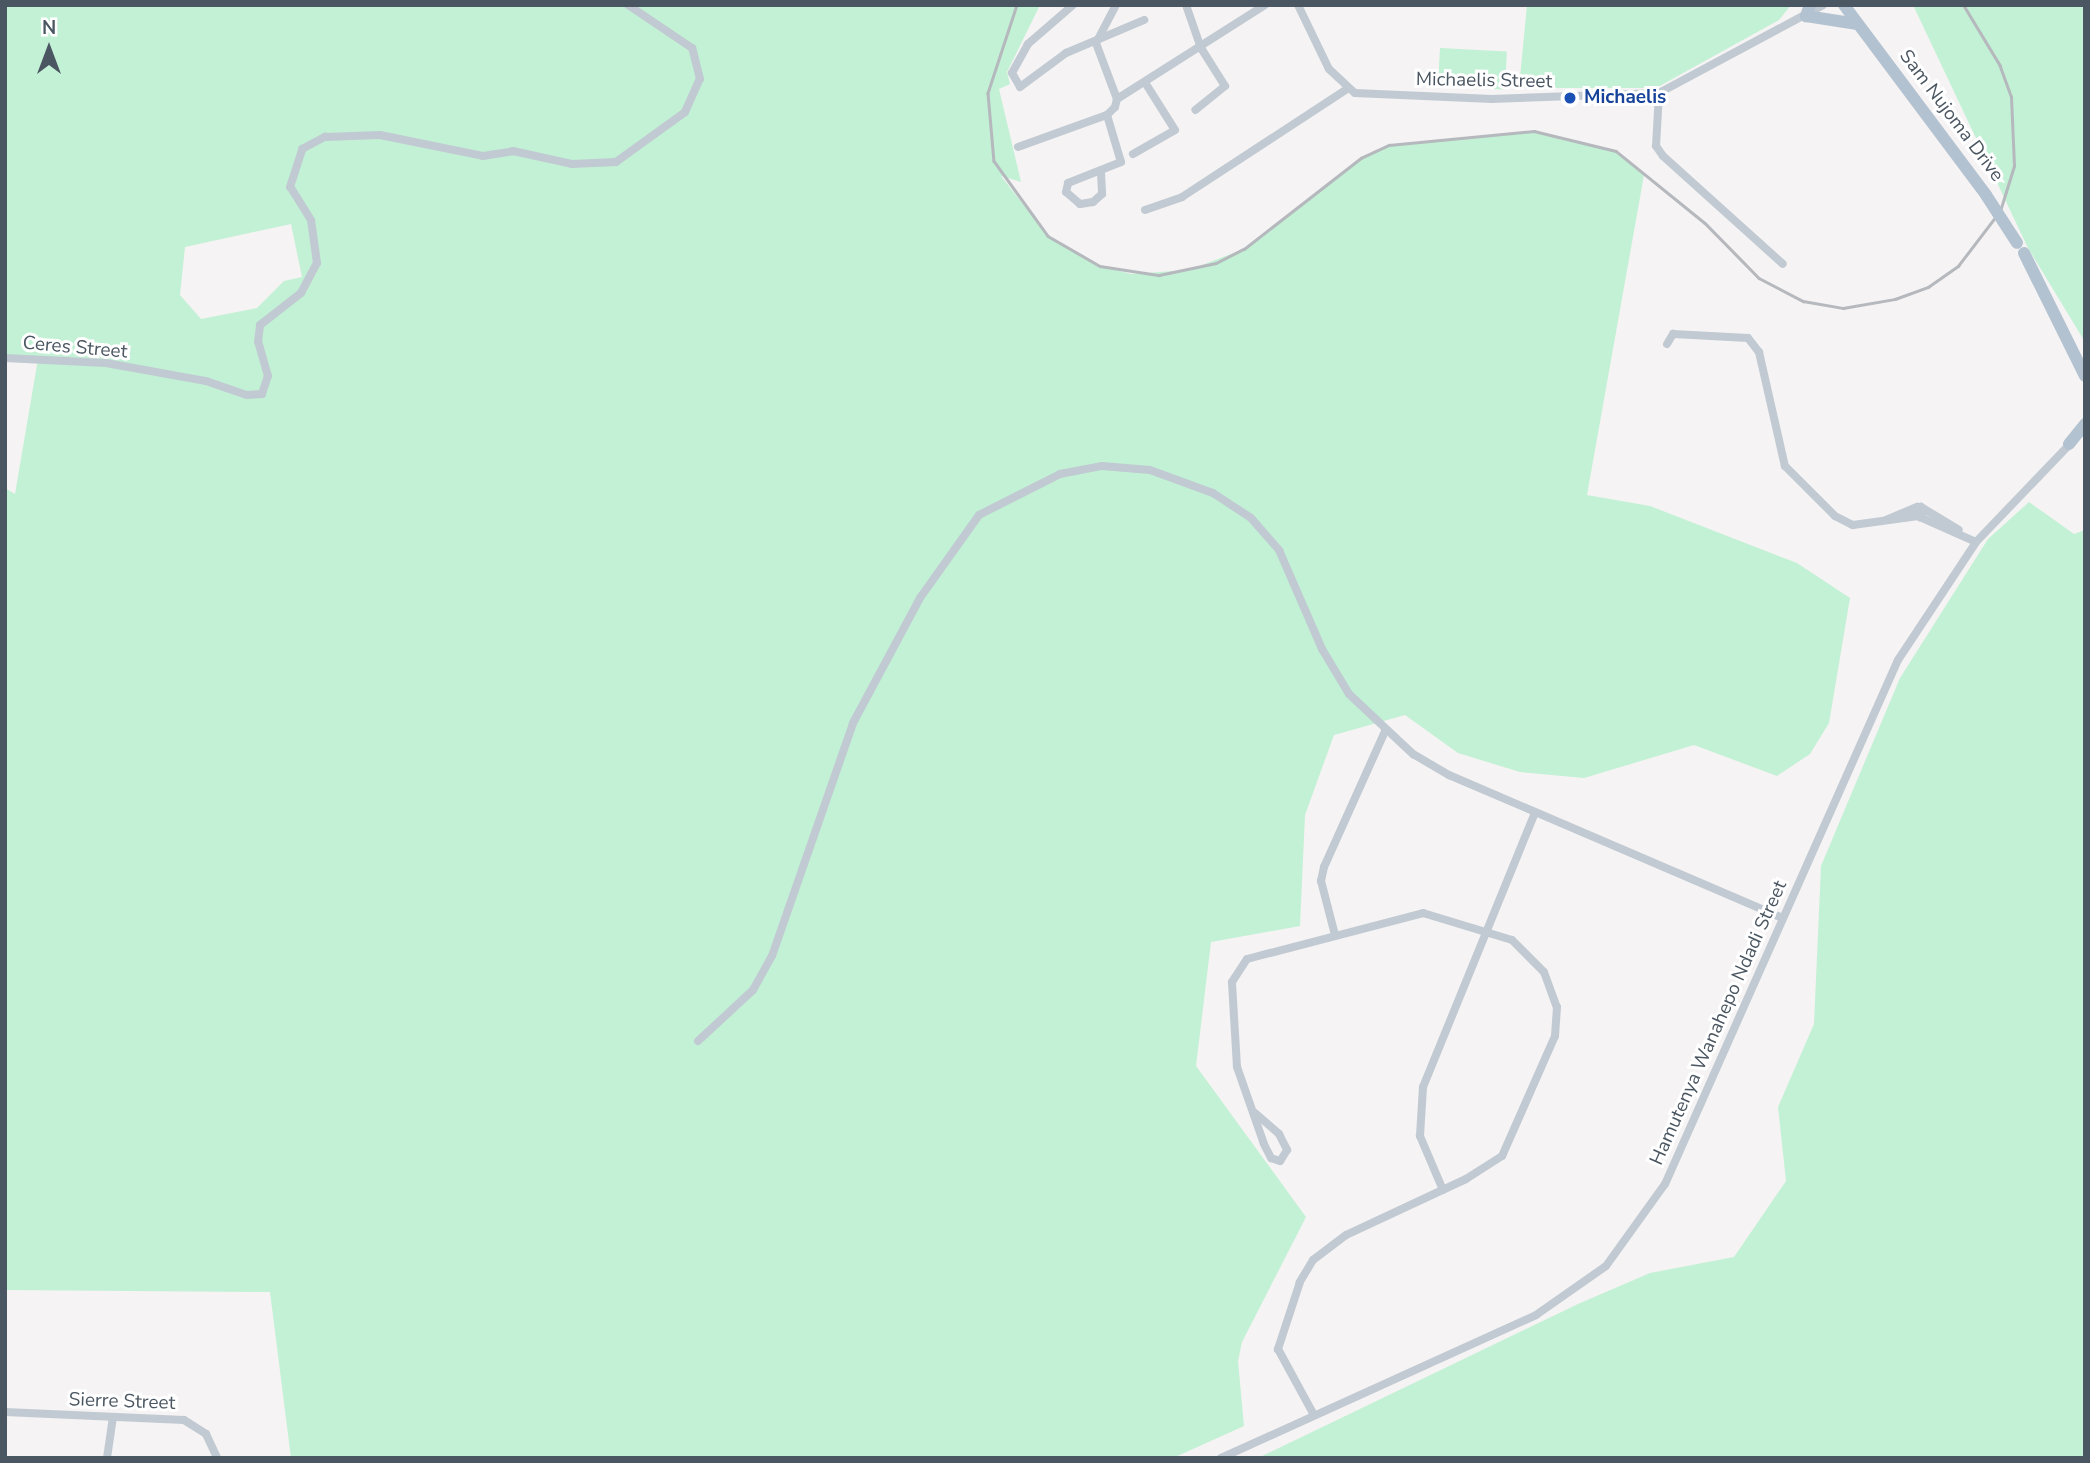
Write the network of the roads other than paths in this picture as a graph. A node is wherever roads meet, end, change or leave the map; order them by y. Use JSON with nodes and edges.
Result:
{"nodes":[{"id":1,"x":628,"y":5,"type":"edge"},
{"id":2,"x":1073,"y":5,"type":"edge"},
{"id":3,"x":1116,"y":5,"type":"edge"},
{"id":4,"x":1186,"y":5,"type":"edge"},
{"id":5,"x":1298,"y":5,"type":"edge"},
{"id":6,"x":1823,"y":5,"type":"edge"},
{"id":7,"x":1844,"y":5,"type":"edge"},
{"id":8,"x":1259,"y":7,"type":"edge"},
{"id":9,"x":1808,"y":11,"type":"edge"},
{"id":10,"x":1144,"y":20,"type":"dead end"},
{"id":11,"x":1857,"y":24,"type":"junction"},
{"id":12,"x":1096,"y":43,"type":"junction"},
{"id":13,"x":1200,"y":47,"type":"junction"},
{"id":14,"x":1146,"y":84,"type":"junction"},
{"id":15,"x":1347,"y":89,"type":"junction"},
{"id":16,"x":1659,"y":93,"type":"junction"},
{"id":17,"x":1117,"y":99,"type":"junction"},
{"id":18,"x":1195,"y":110,"type":"dead end"},
{"id":19,"x":1107,"y":115,"type":"junction"},
{"id":20,"x":1018,"y":147,"type":"dead end"},
{"id":21,"x":1133,"y":154,"type":"dead end"},
{"id":22,"x":1101,"y":173,"type":"junction"},
{"id":23,"x":1145,"y":210,"type":"dead end"},
{"id":24,"x":2020,"y":248,"type":"junction"},
{"id":25,"x":1783,"y":264,"type":"dead end"},
{"id":26,"x":1667,"y":344,"type":"dead end"},
{"id":27,"x":5,"y":358,"type":"edge"},
{"id":28,"x":2085,"y":360,"type":"edge"},
{"id":29,"x":2085,"y":376,"type":"edge"},
{"id":30,"x":2085,"y":424,"type":"edge"},
{"id":31,"x":2085,"y":430,"type":"edge"},
{"id":32,"x":2069,"y":444,"type":"junction"},
{"id":33,"x":1976,"y":542,"type":"junction"},
{"id":34,"x":1385,"y":731,"type":"junction"},
{"id":35,"x":1535,"y":813,"type":"junction"},
{"id":36,"x":1781,"y":917,"type":"junction"},
{"id":37,"x":1486,"y":931,"type":"junction"},
{"id":38,"x":1335,"y":935,"type":"junction"},
{"id":39,"x":698,"y":1041,"type":"dead end"},
{"id":40,"x":1255,"y":1113,"type":"junction"},
{"id":41,"x":1443,"y":1190,"type":"junction"},
{"id":42,"x":5,"y":1412,"type":"edge"},
{"id":43,"x":1314,"y":1415,"type":"junction"},
{"id":44,"x":113,"y":1417,"type":"junction"},
{"id":45,"x":107,"y":1458,"type":"edge"},
{"id":46,"x":216,"y":1458,"type":"edge"},
{"id":47,"x":1221,"y":1458,"type":"edge"}],
"edges":[{"from":1,"to":27,"type":"street","name":"Ceres Street"},
{"from":2,"to":12,"type":"street"},
{"from":3,"to":12,"type":"street"},
{"from":4,"to":13,"type":"street"},
{"from":5,"to":15,"type":"street"},
{"from":6,"to":9,"type":"street","name":"Michaelis Street"},
{"from":7,"to":11,"type":"main road","name":"Sam Nujoma Drive"},
{"from":8,"to":13,"type":"street"},
{"from":9,"to":11,"type":"main road"},
{"from":9,"to":16,"type":"street","name":"Michaelis Street"},
{"from":10,"to":12,"type":"street"},
{"from":11,"to":24,"type":"main road","name":"Sam Nujoma Drive","bridge":true},
{"from":12,"to":17,"type":"street"},
{"from":13,"to":14,"type":"street"},
{"from":13,"to":18,"type":"street"},
{"from":14,"to":17,"type":"street"},
{"from":14,"to":21,"type":"street"},
{"from":15,"to":16,"type":"street","name":"Michaelis Street"},
{"from":15,"to":23,"type":"street"},
{"from":16,"to":25,"type":"street"},
{"from":17,"to":19,"type":"street"},
{"from":19,"to":20,"type":"street"},
{"from":19,"to":22,"type":"street"},
{"from":22,"to":22,"type":"street"},
{"from":24,"to":28,"type":"main road","name":"Sam Nujoma Drive"},
{"from":24,"to":29,"type":"main road","name":"Sam Nujoma Drive"},
{"from":26,"to":33,"type":"street"},
{"from":30,"to":32,"type":"main road"},
{"from":31,"to":32,"type":"street","name":"Hamutenya Wanahepo Ndadi Street"},
{"from":32,"to":33,"type":"street","name":"Hamutenya Wanahepo Ndadi Street"},
{"from":33,"to":36,"type":"street","name":"Hamutenya Wanahepo Ndadi Street"},
{"from":34,"to":35,"type":"street"},
{"from":34,"to":38,"type":"street"},
{"from":34,"to":39,"type":"street"},
{"from":35,"to":36,"type":"street"},
{"from":35,"to":37,"type":"street"},
{"from":36,"to":43,"type":"street","name":"Hamutenya Wanahepo Ndadi Street"},
{"from":37,"to":38,"type":"street"},
{"from":37,"to":41,"type":"street"},
{"from":37,"to":41,"type":"street"},
{"from":38,"to":40,"type":"street"},
{"from":40,"to":40,"type":"street"},
{"from":41,"to":43,"type":"street"},
{"from":42,"to":44,"type":"street","name":"Sierre Street"},
{"from":43,"to":47,"type":"street","name":"Hamutenya Wanahepo Ndadi Street"},
{"from":44,"to":45,"type":"street"},
{"from":44,"to":46,"type":"street","name":"Sierre Street"}]}
